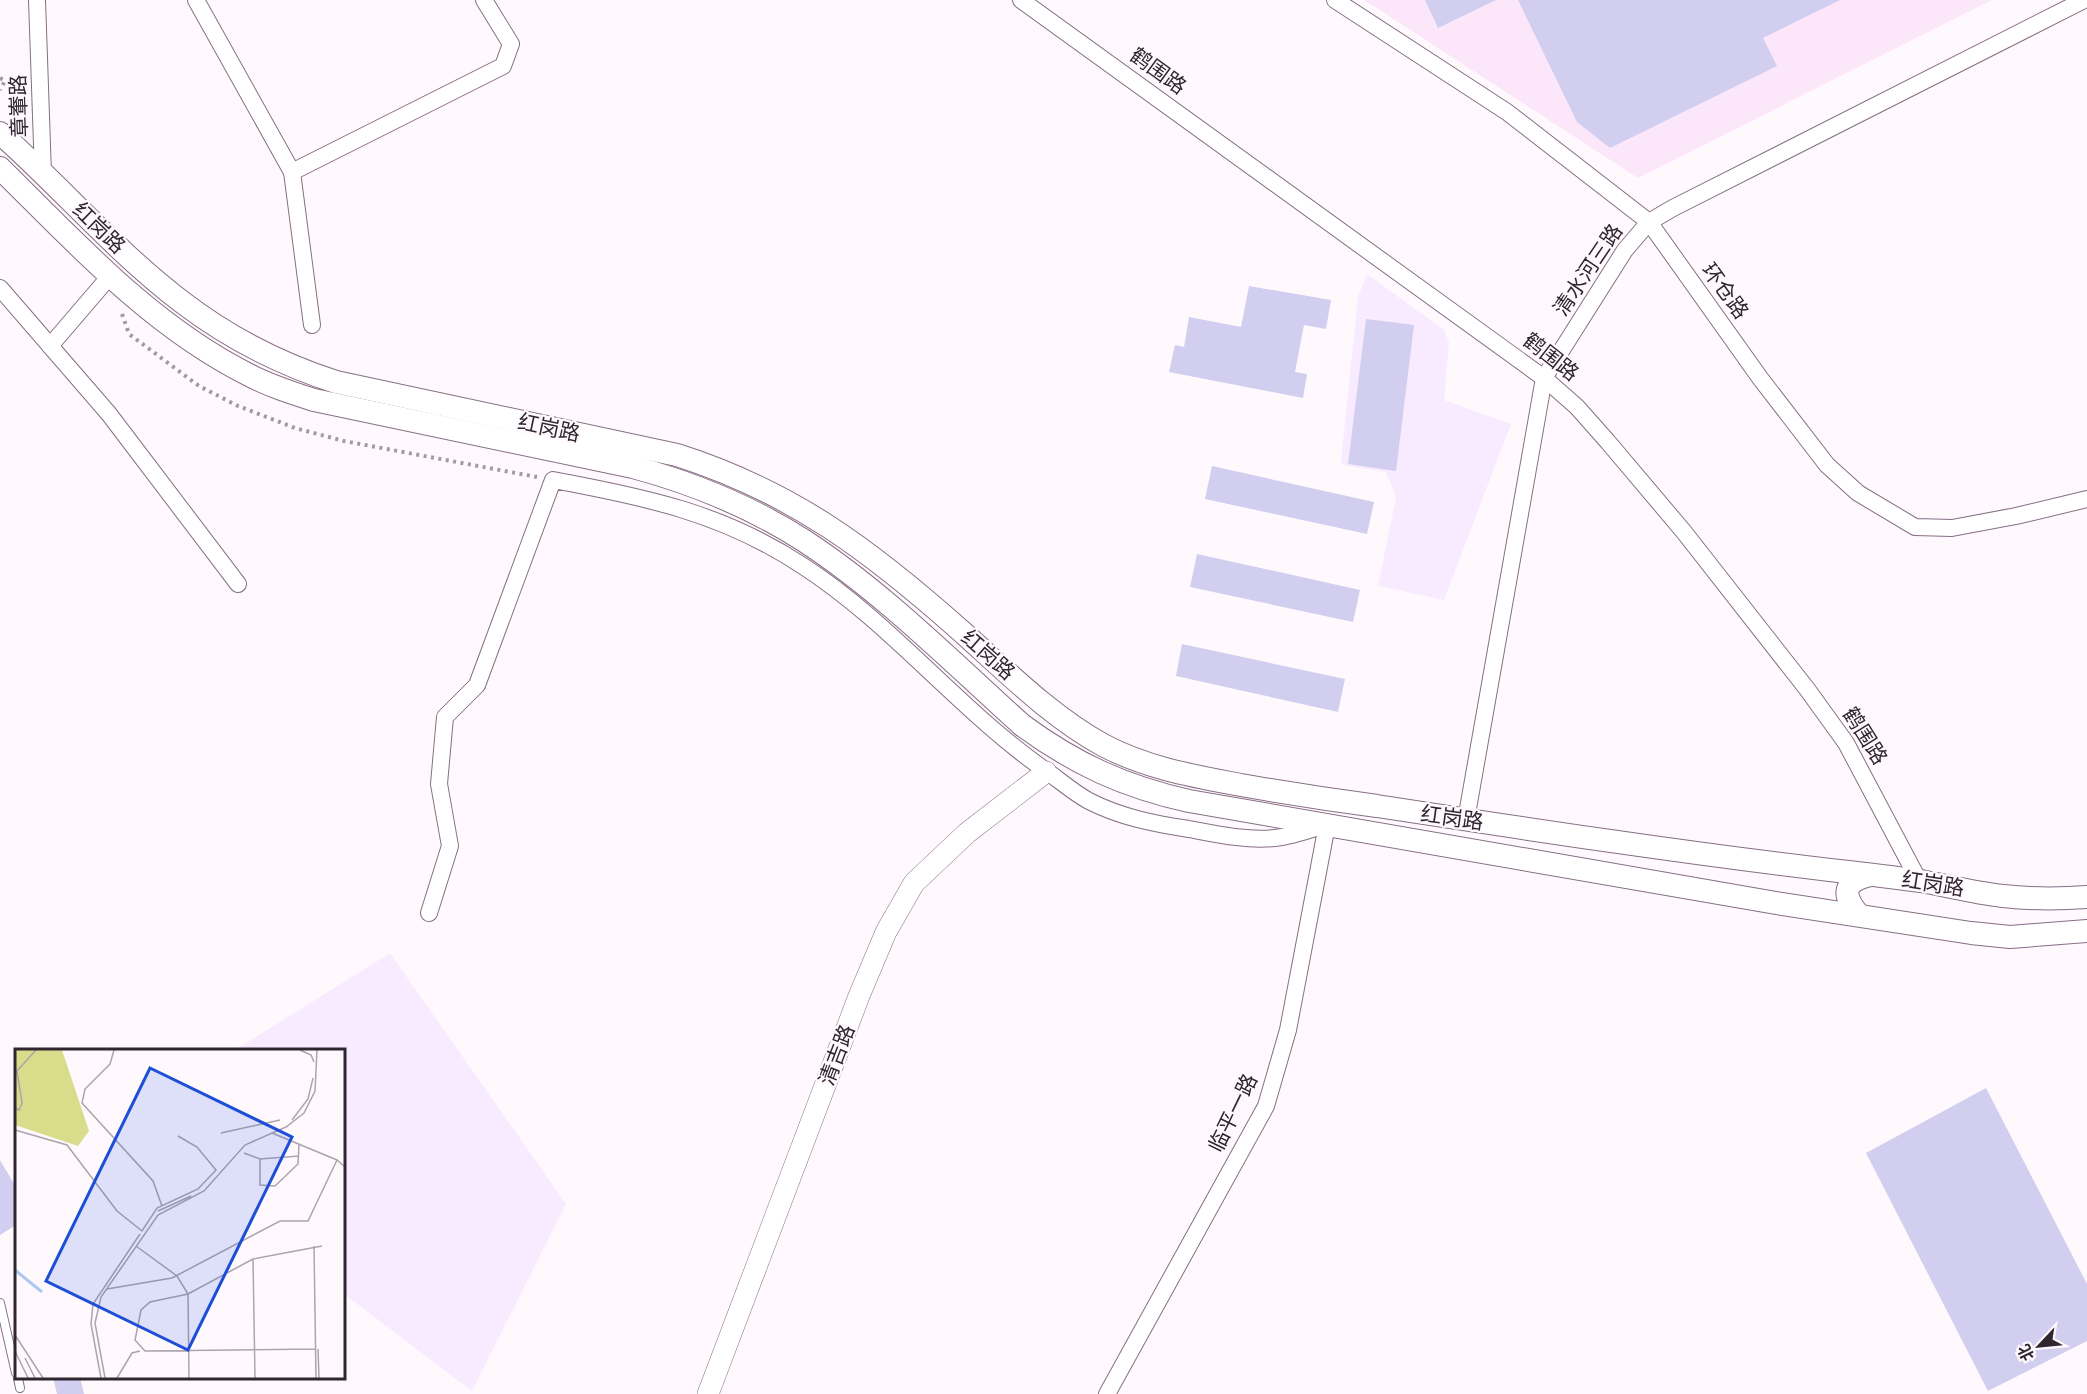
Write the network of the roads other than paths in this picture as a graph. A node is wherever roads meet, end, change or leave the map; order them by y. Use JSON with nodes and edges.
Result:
{"nodes":[{"id":1,"x":37,"y":0,"type":"edge"},
{"id":2,"x":196,"y":0,"type":"edge"},
{"id":3,"x":484,"y":0,"type":"edge"},
{"id":4,"x":1021,"y":0,"type":"edge"},
{"id":5,"x":1335,"y":0,"type":"edge"},
{"id":6,"x":2084,"y":0,"type":"edge"},
{"id":7,"x":0,"y":133,"type":"edge"},
{"id":8,"x":0,"y":168,"type":"edge"},
{"id":9,"x":292,"y":172,"type":"junction"},
{"id":10,"x":43,"y":174,"type":"junction"},
{"id":11,"x":1649,"y":222,"type":"junction"},
{"id":12,"x":110,"y":276,"type":"junction"},
{"id":13,"x":0,"y":288,"type":"edge"},
{"id":14,"x":312,"y":325,"type":"dead end"},
{"id":15,"x":50,"y":345,"type":"junction"},
{"id":16,"x":1544,"y":378,"type":"junction"},
{"id":17,"x":2087,"y":499,"type":"edge"},
{"id":18,"x":238,"y":584,"type":"dead end"},
{"id":19,"x":1046,"y":772,"type":"junction"},
{"id":20,"x":1466,"y":820,"type":"junction"},
{"id":21,"x":1327,"y":825,"type":"junction"},
{"id":22,"x":1870,"y":875,"type":"junction"},
{"id":23,"x":1919,"y":881,"type":"junction"},
{"id":24,"x":2087,"y":897,"type":"edge"},
{"id":25,"x":429,"y":913,"type":"dead end"},
{"id":26,"x":1858,"y":915,"type":"junction"},
{"id":27,"x":2087,"y":931,"type":"edge"},
{"id":28,"x":0,"y":1303,"type":"edge"},
{"id":29,"x":15,"y":1369,"type":"edge"},
{"id":30,"x":18,"y":1379,"type":"edge"},
{"id":31,"x":20,"y":1389,"type":"dead end"},
{"id":32,"x":708,"y":1394,"type":"edge"},
{"id":33,"x":1107,"y":1394,"type":"edge"}],
"edges":[{"from":1,"to":10,"type":"street","name":"章輋路"},
{"from":2,"to":9,"type":"street"},
{"from":3,"to":9,"type":"street"},
{"from":4,"to":16,"type":"street","name":"鹤围路"},
{"from":5,"to":11,"type":"street","name":"环仓路"},
{"from":6,"to":11,"type":"street","name":"清水河三路"},
{"from":7,"to":10,"type":"main road","name":"红岗路"},
{"from":8,"to":12,"type":"main road","name":"红岗路"},
{"from":9,"to":14,"type":"street"},
{"from":10,"to":20,"type":"main road","name":"红岗路"},
{"from":11,"to":16,"type":"street","name":"清水河三路"},
{"from":11,"to":17,"type":"street","name":"环仓路"},
{"from":12,"to":15,"type":"street"},
{"from":12,"to":21,"type":"main road","name":"红岗路"},
{"from":13,"to":15,"type":"street"},
{"from":15,"to":18,"type":"street"},
{"from":16,"to":20,"type":"street","name":"清水河三路"},
{"from":16,"to":23,"type":"street","name":"鹤围路"},
{"from":19,"to":21,"type":"street"},
{"from":19,"to":25,"type":"street"},
{"from":19,"to":32,"type":"street","name":"清吉路"},
{"from":20,"to":22,"type":"main road","name":"红岗路"},
{"from":21,"to":26,"type":"main road","name":"红岗路"},
{"from":21,"to":33,"type":"street","name":"临平一路"},
{"from":22,"to":23,"type":"main road","name":"红岗路"},
{"from":22,"to":26,"type":"main road"},
{"from":23,"to":24,"type":"main road","name":"红岗路"},
{"from":26,"to":27,"type":"main road","name":"红岗路"},
{"from":28,"to":29,"type":"lane"},
{"from":30,"to":31,"type":"lane"}]}
